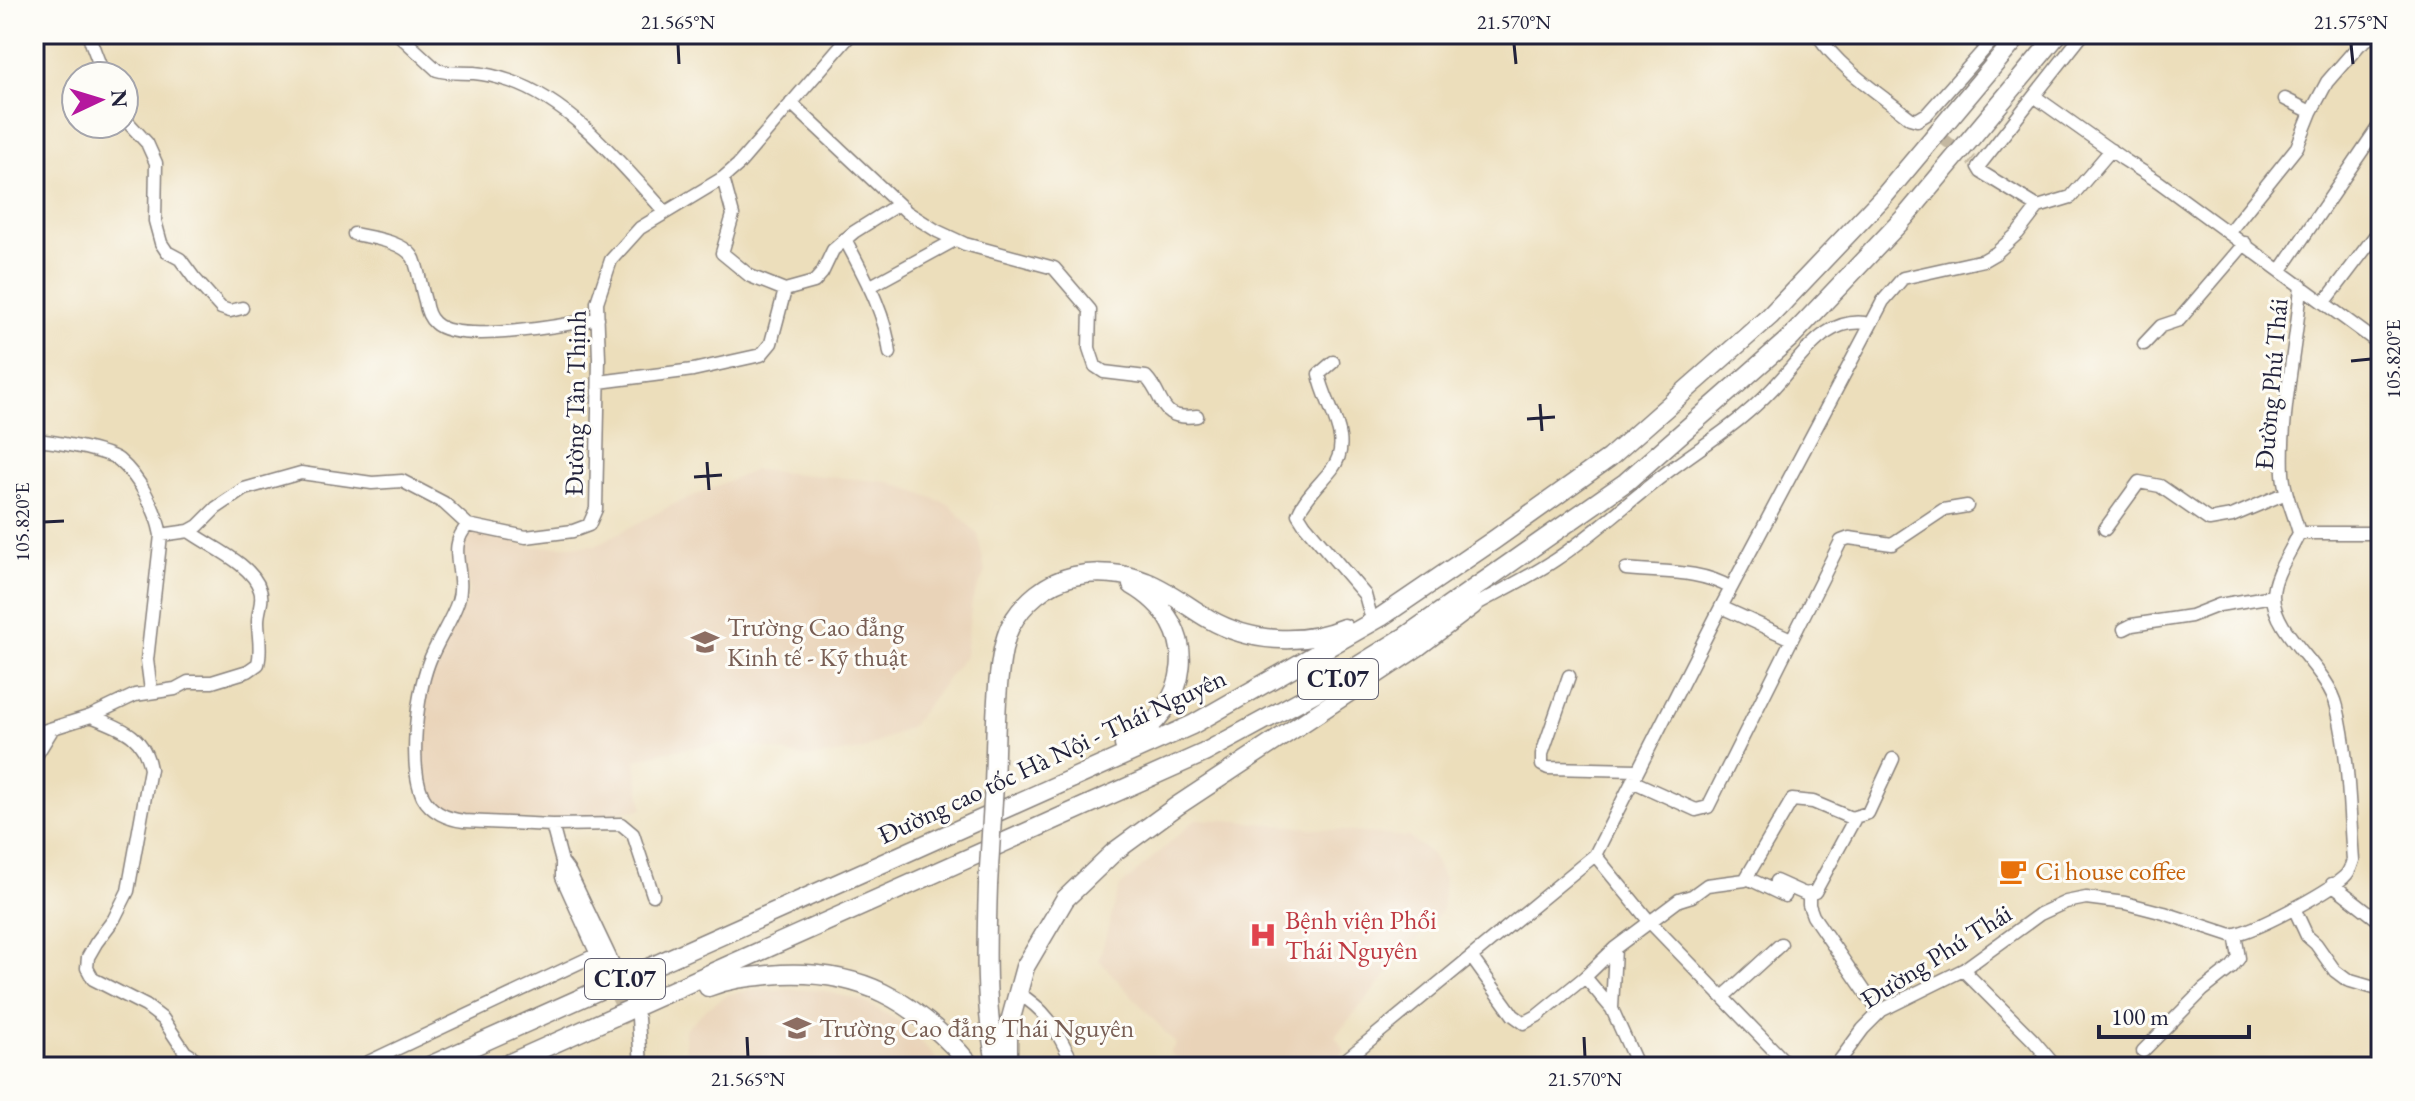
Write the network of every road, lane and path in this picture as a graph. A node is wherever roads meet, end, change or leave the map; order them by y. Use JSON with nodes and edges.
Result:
{"nodes":[{"id":1,"x":88,"y":34,"type":"edge"},
{"id":2,"x":851,"y":34,"type":"edge"},
{"id":3,"x":1817,"y":34,"type":"edge"},
{"id":4,"x":1998,"y":34,"type":"edge"},
{"id":5,"x":2020,"y":34,"type":"edge"},
{"id":6,"x":2058,"y":34,"type":"edge"},
{"id":7,"x":2083,"y":34,"type":"edge"},
{"id":8,"x":402,"y":35,"type":"edge"},
{"id":9,"x":2376,"y":38,"type":"edge"},
{"id":10,"x":98,"y":60,"type":"edge"},
{"id":11,"x":2034,"y":96,"type":"junction"},
{"id":12,"x":2285,"y":99,"type":"dead end"},
{"id":13,"x":791,"y":103,"type":"junction"},
{"id":14,"x":2311,"y":112,"type":"junction"},
{"id":15,"x":2381,"y":123,"type":"edge"},
{"id":16,"x":140,"y":135,"type":"edge"},
{"id":17,"x":2111,"y":150,"type":"junction"},
{"id":18,"x":723,"y":178,"type":"junction"},
{"id":19,"x":897,"y":205,"type":"junction"},
{"id":20,"x":2038,"y":207,"type":"junction"},
{"id":21,"x":665,"y":212,"type":"junction"},
{"id":22,"x":2381,"y":228,"type":"edge"},
{"id":23,"x":2229,"y":232,"type":"junction"},
{"id":24,"x":354,"y":234,"type":"dead end"},
{"id":25,"x":845,"y":239,"type":"junction"},
{"id":26,"x":955,"y":240,"type":"junction"},
{"id":27,"x":2245,"y":243,"type":"junction"},
{"id":28,"x":2281,"y":270,"type":"junction"},
{"id":29,"x":2301,"y":285,"type":"junction"},
{"id":30,"x":869,"y":287,"type":"junction"},
{"id":31,"x":785,"y":290,"type":"junction"},
{"id":32,"x":2325,"y":302,"type":"junction"},
{"id":33,"x":242,"y":308,"type":"dead end"},
{"id":34,"x":598,"y":318,"type":"junction"},
{"id":35,"x":1871,"y":324,"type":"junction"},
{"id":36,"x":2144,"y":344,"type":"dead end"},
{"id":37,"x":2381,"y":345,"type":"edge"},
{"id":38,"x":890,"y":353,"type":"dead end"},
{"id":39,"x":1333,"y":362,"type":"dead end"},
{"id":40,"x":599,"y":382,"type":"junction"},
{"id":41,"x":1197,"y":416,"type":"dead end"},
{"id":42,"x":34,"y":440,"type":"edge"},
{"id":43,"x":1626,"y":482,"type":"junction"},
{"id":44,"x":2286,"y":493,"type":"junction"},
{"id":45,"x":1967,"y":506,"type":"dead end"},
{"id":46,"x":468,"y":525,"type":"junction"},
{"id":47,"x":2105,"y":529,"type":"dead end"},
{"id":48,"x":189,"y":531,"type":"junction"},
{"id":49,"x":2299,"y":533,"type":"junction"},
{"id":50,"x":2381,"y":533,"type":"edge"},
{"id":51,"x":161,"y":535,"type":"junction"},
{"id":52,"x":1494,"y":540,"type":"junction"},
{"id":53,"x":1626,"y":569,"type":"dead end"},
{"id":54,"x":1113,"y":574,"type":"junction"},
{"id":55,"x":1731,"y":588,"type":"junction"},
{"id":56,"x":2273,"y":596,"type":"junction"},
{"id":57,"x":1721,"y":607,"type":"junction"},
{"id":58,"x":1468,"y":609,"type":"junction"},
{"id":59,"x":1370,"y":613,"type":"junction"},
{"id":60,"x":2124,"y":629,"type":"dead end"},
{"id":61,"x":1791,"y":639,"type":"junction"},
{"id":62,"x":1569,"y":676,"type":"dead end"},
{"id":63,"x":151,"y":691,"type":"junction"},
{"id":64,"x":91,"y":716,"type":"junction"},
{"id":65,"x":53,"y":728,"type":"junction"},
{"id":66,"x":34,"y":734,"type":"edge"},
{"id":67,"x":34,"y":759,"type":"edge"},
{"id":68,"x":1893,"y":759,"type":"dead end"},
{"id":69,"x":1634,"y":776,"type":"junction"},
{"id":70,"x":1855,"y":818,"type":"junction"},
{"id":71,"x":552,"y":825,"type":"junction"},
{"id":72,"x":1595,"y":855,"type":"junction"},
{"id":73,"x":1747,"y":878,"type":"junction"},
{"id":74,"x":1776,"y":881,"type":"dead end"},
{"id":75,"x":2332,"y":884,"type":"junction"},
{"id":76,"x":824,"y":890,"type":"junction"},
{"id":77,"x":1809,"y":894,"type":"junction"},
{"id":78,"x":653,"y":895,"type":"dead end"},
{"id":79,"x":1785,"y":896,"type":"dead end"},
{"id":80,"x":2294,"y":908,"type":"junction"},
{"id":81,"x":1649,"y":921,"type":"junction"},
{"id":82,"x":2381,"y":922,"type":"edge"},
{"id":83,"x":2235,"y":934,"type":"junction"},
{"id":84,"x":1781,"y":944,"type":"dead end"},
{"id":85,"x":1615,"y":948,"type":"junction"},
{"id":86,"x":601,"y":952,"type":"junction"},
{"id":87,"x":1472,"y":958,"type":"junction"},
{"id":88,"x":1963,"y":970,"type":"junction"},
{"id":89,"x":613,"y":976,"type":"tunnel mouth"},
{"id":90,"x":1585,"y":977,"type":"junction"},
{"id":91,"x":2381,"y":990,"type":"edge"},
{"id":92,"x":1018,"y":993,"type":"junction"},
{"id":93,"x":1723,"y":997,"type":"junction"},
{"id":94,"x":1612,"y":1009,"type":"junction"},
{"id":95,"x":1879,"y":1012,"type":"junction"},
{"id":96,"x":634,"y":1020,"type":"tunnel mouth"},
{"id":97,"x":2143,"y":1051,"type":"dead end"},
{"id":98,"x":208,"y":1067,"type":"edge"},
{"id":99,"x":358,"y":1067,"type":"edge"},
{"id":100,"x":427,"y":1067,"type":"edge"},
{"id":101,"x":501,"y":1067,"type":"edge"},
{"id":102,"x":514,"y":1067,"type":"edge"},
{"id":103,"x":641,"y":1067,"type":"edge"},
{"id":104,"x":972,"y":1067,"type":"edge"},
{"id":105,"x":997,"y":1067,"type":"edge"},
{"id":106,"x":1008,"y":1067,"type":"edge"},
{"id":107,"x":1075,"y":1067,"type":"edge"},
{"id":108,"x":1337,"y":1067,"type":"edge"},
{"id":109,"x":1638,"y":1067,"type":"edge"},
{"id":110,"x":1790,"y":1067,"type":"edge"},
{"id":111,"x":1835,"y":1067,"type":"edge"},
{"id":112,"x":2056,"y":1067,"type":"edge"}],
"edges":[{"from":1,"to":10,"type":"street"},
{"from":2,"to":13,"type":"street","name":"Đường Tân Thịnh"},
{"from":3,"to":4,"type":"street"},
{"from":5,"to":52,"type":"highway","name":"Đường cao tốc Hà Nội - Thái Nguyên","number":"CT.07"},
{"from":6,"to":43,"type":"highway","number":"CT.07"},
{"from":7,"to":11,"type":"street"},
{"from":8,"to":21,"type":"street"},
{"from":9,"to":14,"type":"street"},
{"from":11,"to":17,"type":"street"},
{"from":11,"to":20,"type":"street"},
{"from":12,"to":14,"type":"street"},
{"from":13,"to":18,"type":"street","name":"Đường Tân Thịnh"},
{"from":13,"to":19,"type":"street"},
{"from":14,"to":23,"type":"street"},
{"from":15,"to":28,"type":"street"},
{"from":16,"to":33,"type":"street"},
{"from":17,"to":20,"type":"street"},
{"from":17,"to":23,"type":"street"},
{"from":18,"to":21,"type":"street","name":"Đường Tân Thịnh"},
{"from":18,"to":31,"type":"street"},
{"from":19,"to":25,"type":"street"},
{"from":19,"to":26,"type":"street"},
{"from":20,"to":35,"type":"street"},
{"from":21,"to":34,"type":"street","name":"Đường Tân Thịnh"},
{"from":22,"to":32,"type":"street"},
{"from":23,"to":27,"type":"street"},
{"from":24,"to":34,"type":"street"},
{"from":25,"to":30,"type":"street"},
{"from":25,"to":31,"type":"street"},
{"from":26,"to":30,"type":"street"},
{"from":26,"to":41,"type":"street"},
{"from":27,"to":28,"type":"street"},
{"from":27,"to":36,"type":"street"},
{"from":28,"to":29,"type":"street"},
{"from":29,"to":32,"type":"street"},
{"from":29,"to":44,"type":"street","name":"Đường Phú Thái"},
{"from":30,"to":38,"type":"street"},
{"from":31,"to":40,"type":"street"},
{"from":32,"to":37,"type":"street"},
{"from":34,"to":40,"type":"street","name":"Đường Tân Thịnh"},
{"from":35,"to":55,"type":"street"},
{"from":35,"to":58,"type":"street"},
{"from":39,"to":59,"type":"street"},
{"from":40,"to":46,"type":"street","name":"Đường Tân Thịnh"},
{"from":42,"to":51,"type":"street"},
{"from":43,"to":58,"type":"highway"},
{"from":43,"to":101,"type":"highway","number":"CT.07"},
{"from":44,"to":47,"type":"street"},
{"from":44,"to":49,"type":"street","name":"Đường Phú Thái"},
{"from":45,"to":61,"type":"street"},
{"from":46,"to":48,"type":"street"},
{"from":46,"to":71,"type":"street"},
{"from":48,"to":51,"type":"street"},
{"from":48,"to":63,"type":"street"},
{"from":49,"to":50,"type":"street"},
{"from":49,"to":56,"type":"street"},
{"from":51,"to":63,"type":"street"},
{"from":52,"to":59,"type":"highway"},
{"from":52,"to":76,"type":"highway","name":"Đường cao tốc Hà Nội - Thái Nguyên","number":"CT.07"},
{"from":53,"to":55,"type":"street"},
{"from":54,"to":59,"type":"highway"},
{"from":54,"to":76,"type":"highway"},
{"from":54,"to":105,"type":"highway","bridge":true},
{"from":55,"to":57,"type":"street"},
{"from":56,"to":60,"type":"street"},
{"from":56,"to":75,"type":"street"},
{"from":57,"to":61,"type":"street"},
{"from":57,"to":69,"type":"street"},
{"from":58,"to":92,"type":"highway"},
{"from":61,"to":69,"type":"street"},
{"from":62,"to":69,"type":"street"},
{"from":63,"to":64,"type":"street"},
{"from":64,"to":65,"type":"street"},
{"from":64,"to":98,"type":"street"},
{"from":65,"to":66,"type":"street"},
{"from":65,"to":67,"type":"street"},
{"from":68,"to":70,"type":"street"},
{"from":69,"to":72,"type":"street"},
{"from":70,"to":73,"type":"street"},
{"from":70,"to":77,"type":"street"},
{"from":71,"to":78,"type":"street"},
{"from":71,"to":86,"type":"street"},
{"from":72,"to":81,"type":"street"},
{"from":72,"to":87,"type":"street"},
{"from":73,"to":79,"type":"street"},
{"from":73,"to":81,"type":"street"},
{"from":74,"to":77,"type":"street"},
{"from":75,"to":80,"type":"street"},
{"from":75,"to":82,"type":"street"},
{"from":76,"to":100,"type":"highway","name":"Đường cao tốc Hà Nội - Thái Nguyên","number":"CT.07"},
{"from":77,"to":95,"type":"street"},
{"from":80,"to":83,"type":"street"},
{"from":80,"to":91,"type":"street"},
{"from":81,"to":85,"type":"street"},
{"from":81,"to":93,"type":"street"},
{"from":83,"to":88,"type":"street","name":"Đường Phú Thái"},
{"from":83,"to":97,"type":"street"},
{"from":84,"to":93,"type":"street"},
{"from":85,"to":90,"type":"street"},
{"from":85,"to":94,"type":"street"},
{"from":86,"to":89,"type":"street"},
{"from":86,"to":99,"type":"street"},
{"from":87,"to":90,"type":"street"},
{"from":87,"to":108,"type":"street"},
{"from":88,"to":95,"type":"street","name":"Đường Phú Thái"},
{"from":88,"to":112,"type":"street"},
{"from":90,"to":94,"type":"street"},
{"from":92,"to":106,"type":"highway"},
{"from":92,"to":107,"type":"street"},
{"from":93,"to":110,"type":"street"},
{"from":94,"to":109,"type":"street"},
{"from":95,"to":111,"type":"street","name":"Đường Phú Thái"},
{"from":96,"to":103,"type":"street"},
{"from":102,"to":104,"type":"highway"}]}
